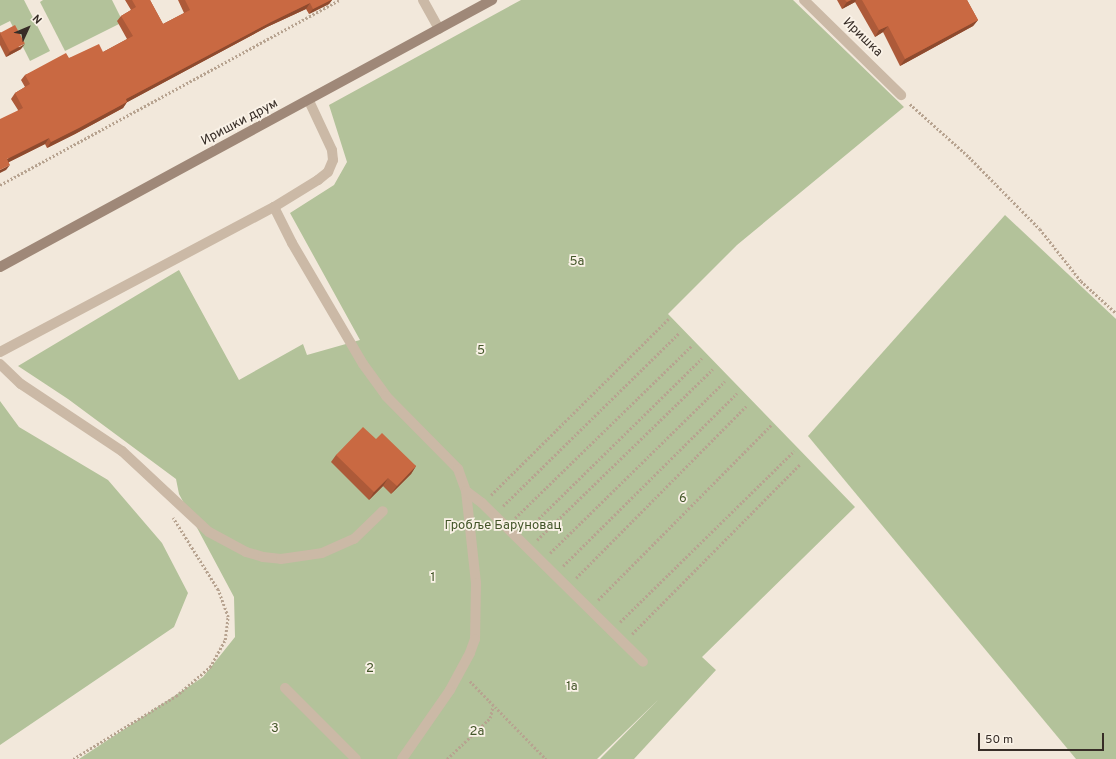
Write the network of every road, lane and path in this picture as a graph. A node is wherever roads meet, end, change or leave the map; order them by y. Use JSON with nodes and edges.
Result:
{"nodes":[{"id":1,"x":339,"y":0,"type":"edge"},
{"id":2,"x":424,"y":0,"type":"edge"},
{"id":3,"x":492,"y":0,"type":"edge"},
{"id":4,"x":804,"y":0,"type":"edge"},
{"id":5,"x":439,"y":29,"type":"junction"},
{"id":6,"x":901,"y":95,"type":"joint"},
{"id":7,"x":309,"y":101,"type":"junction"},
{"id":8,"x":0,"y":185,"type":"edge"},
{"id":9,"x":274,"y":207,"type":"junction"},
{"id":10,"x":0,"y":267,"type":"edge"},
{"id":11,"x":1116,"y":313,"type":"edge"},
{"id":12,"x":668,"y":319,"type":"dead end"},
{"id":13,"x":680,"y":332,"type":"dead end"},
{"id":14,"x":692,"y":345,"type":"dead end"},
{"id":15,"x":0,"y":352,"type":"edge"},
{"id":16,"x":702,"y":358,"type":"dead end"},
{"id":17,"x":0,"y":364,"type":"edge"},
{"id":18,"x":713,"y":369,"type":"dead end"},
{"id":19,"x":725,"y":381,"type":"dead end"},
{"id":20,"x":737,"y":393,"type":"dead end"},
{"id":21,"x":747,"y":405,"type":"dead end"},
{"id":22,"x":771,"y":425,"type":"dead end"},
{"id":23,"x":794,"y":451,"type":"dead end"},
{"id":24,"x":800,"y":464,"type":"dead end"},
{"id":25,"x":466,"y":491,"type":"junction"},
{"id":26,"x":167,"y":495,"type":"junction"},
{"id":27,"x":482,"y":503,"type":"junction"},
{"id":28,"x":383,"y":511,"type":"dead end"},
{"id":29,"x":494,"y":515,"type":"junction"},
{"id":30,"x":506,"y":527,"type":"junction"},
{"id":31,"x":518,"y":539,"type":"junction"},
{"id":32,"x":528,"y":549,"type":"junction"},
{"id":33,"x":542,"y":562,"type":"junction"},
{"id":34,"x":554,"y":574,"type":"junction"},
{"id":35,"x":567,"y":587,"type":"junction"},
{"id":36,"x":589,"y":609,"type":"junction"},
{"id":37,"x":611,"y":631,"type":"junction"},
{"id":38,"x":624,"y":643,"type":"junction"},
{"id":39,"x":643,"y":662,"type":"dead end"},
{"id":40,"x":461,"y":672,"type":"junction"},
{"id":41,"x":285,"y":688,"type":"dead end"},
{"id":42,"x":493,"y":706,"type":"junction"},
{"id":43,"x":73,"y":759,"type":"edge"},
{"id":44,"x":356,"y":759,"type":"edge"},
{"id":45,"x":402,"y":759,"type":"edge"},
{"id":46,"x":447,"y":759,"type":"edge"},
{"id":47,"x":546,"y":759,"type":"edge"}],
"edges":[{"from":1,"to":8,"type":"path"},
{"from":2,"to":5,"type":"street"},
{"from":3,"to":5,"type":"street","name":"Иришки друм"},
{"from":4,"to":6,"type":"street","name":"Иришка"},
{"from":5,"to":7,"type":"street","name":"Иришки друм"},
{"from":6,"to":11,"type":"path"},
{"from":7,"to":9,"type":"street"},
{"from":7,"to":10,"type":"street","name":"Иришки друм"},
{"from":9,"to":15,"type":"street"},
{"from":9,"to":25,"type":"street"},
{"from":12,"to":27,"type":"path"},
{"from":13,"to":29,"type":"path"},
{"from":14,"to":30,"type":"path"},
{"from":16,"to":31,"type":"path"},
{"from":17,"to":26,"type":"street"},
{"from":18,"to":32,"type":"path"},
{"from":19,"to":33,"type":"path"},
{"from":20,"to":34,"type":"path"},
{"from":21,"to":35,"type":"path"},
{"from":22,"to":36,"type":"path"},
{"from":23,"to":37,"type":"path"},
{"from":24,"to":38,"type":"path"},
{"from":25,"to":27,"type":"street"},
{"from":25,"to":40,"type":"street"},
{"from":26,"to":28,"type":"street"},
{"from":26,"to":43,"type":"path"},
{"from":27,"to":29,"type":"street"},
{"from":29,"to":30,"type":"street"},
{"from":30,"to":31,"type":"street"},
{"from":31,"to":32,"type":"street"},
{"from":32,"to":33,"type":"street"},
{"from":33,"to":34,"type":"street"},
{"from":34,"to":35,"type":"street"},
{"from":35,"to":36,"type":"street"},
{"from":36,"to":37,"type":"street"},
{"from":37,"to":38,"type":"street"},
{"from":38,"to":39,"type":"street"},
{"from":40,"to":42,"type":"path"},
{"from":40,"to":45,"type":"street"},
{"from":41,"to":44,"type":"street"},
{"from":42,"to":46,"type":"path"},
{"from":42,"to":47,"type":"path"}]}
